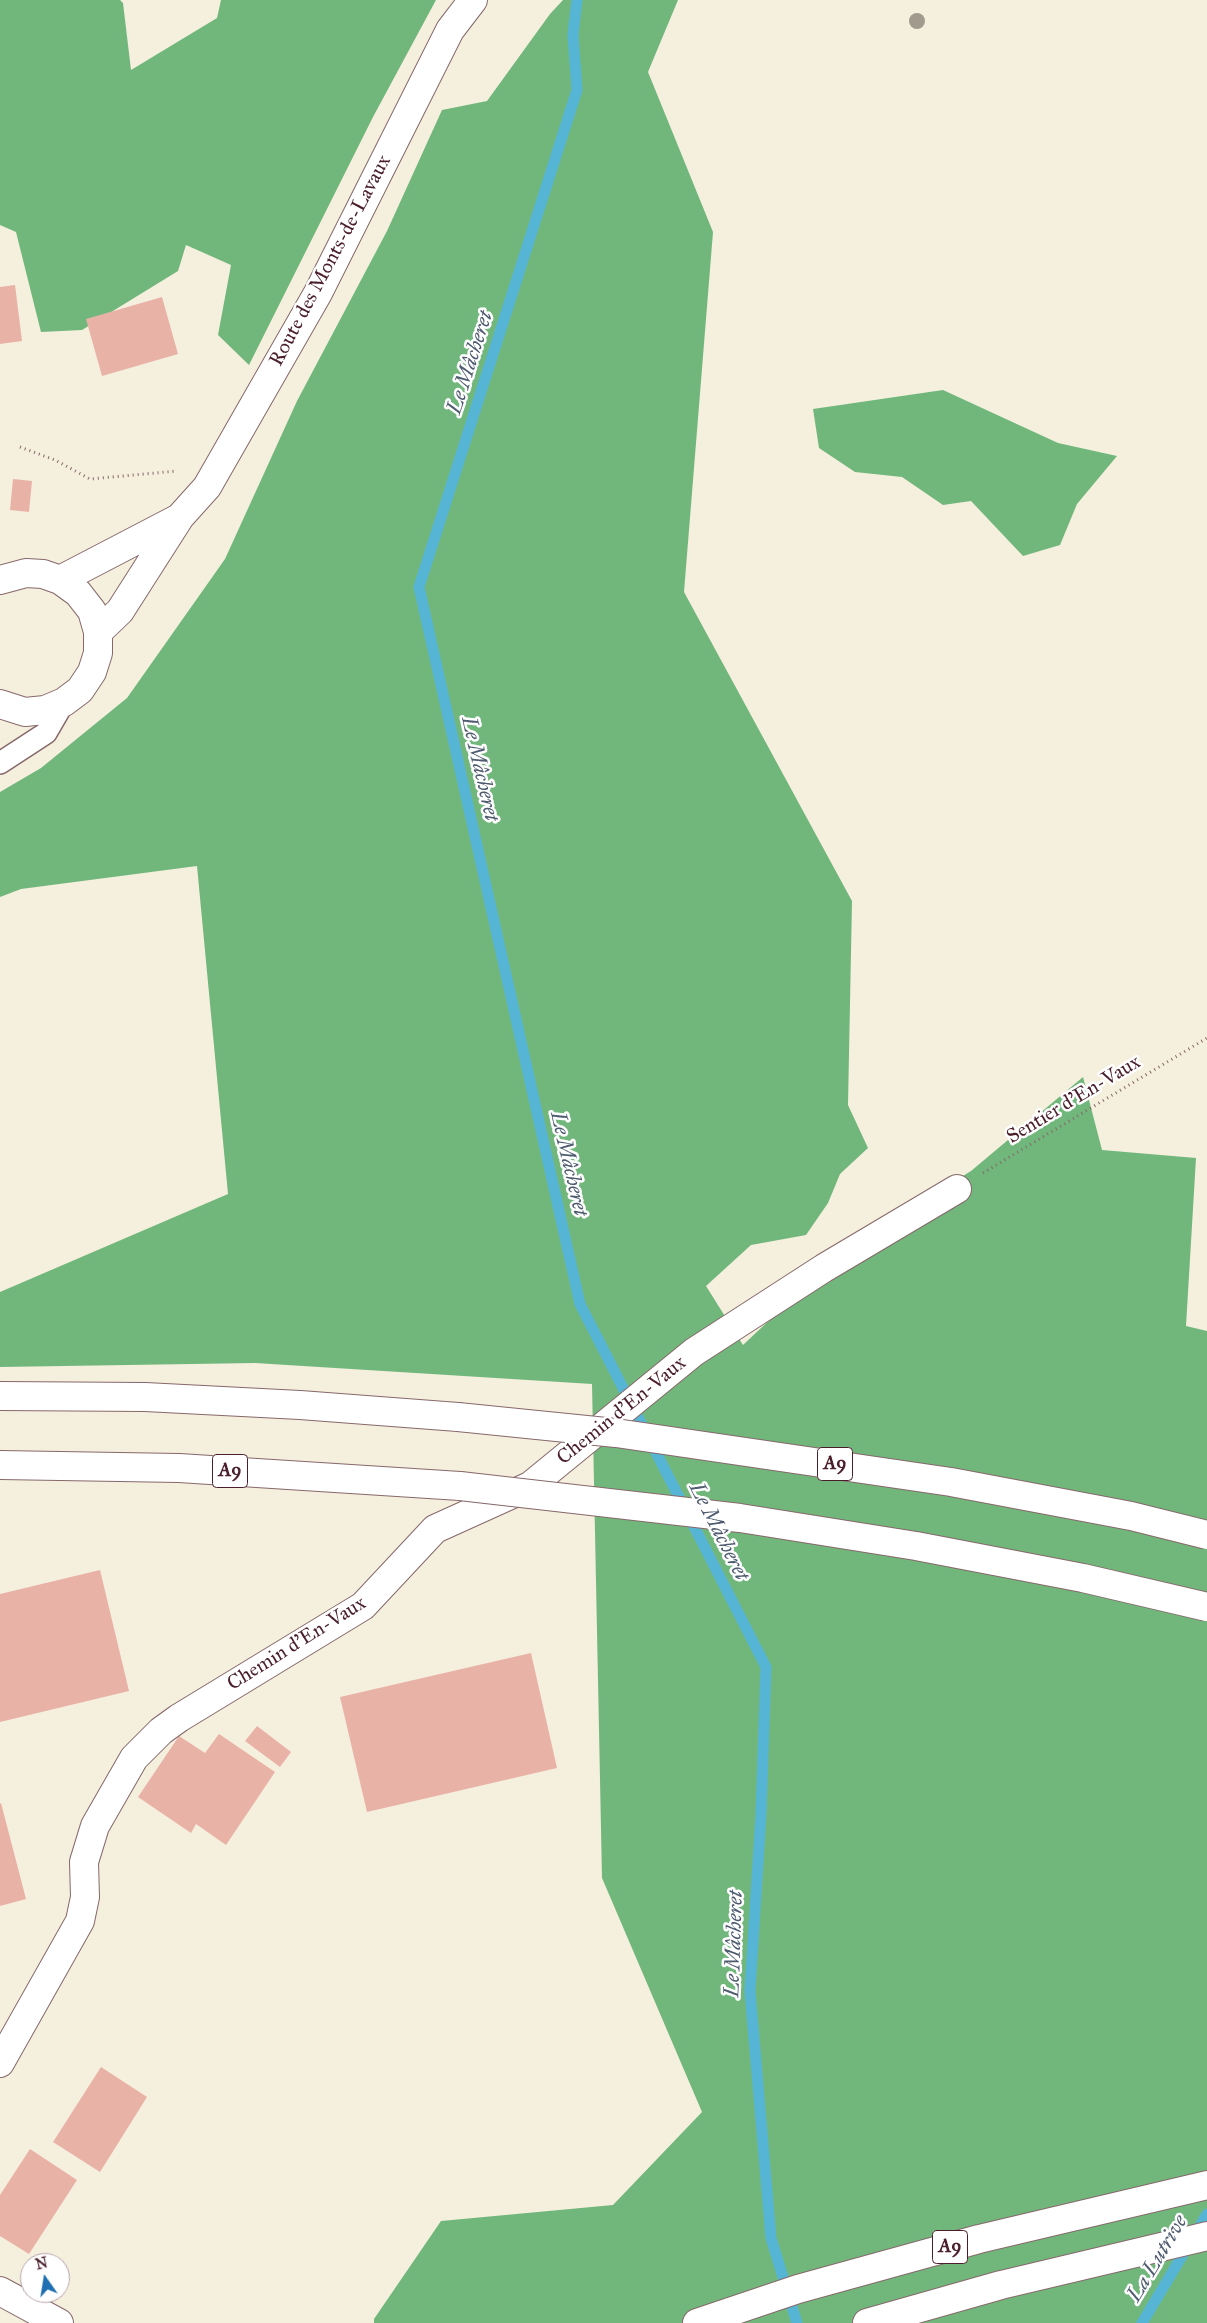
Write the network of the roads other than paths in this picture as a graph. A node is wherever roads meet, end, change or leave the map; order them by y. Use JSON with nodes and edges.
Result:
{"nodes":[{"id":1,"x":473,"y":0,"type":"edge"},
{"id":2,"x":180,"y":517,"type":"junction"},
{"id":3,"x":0,"y":580,"type":"edge"},
{"id":4,"x":60,"y":580,"type":"junction"},
{"id":5,"x":98,"y":632,"type":"junction"},
{"id":6,"x":64,"y":702,"type":"junction"},
{"id":7,"x":12,"y":708,"type":"edge"},
{"id":8,"x":0,"y":729,"type":"edge"},
{"id":9,"x":0,"y":763,"type":"edge"},
{"id":10,"x":957,"y":1189,"type":"road end"},
{"id":11,"x":0,"y":1396,"type":"edge"},
{"id":12,"x":0,"y":1465,"type":"edge"},
{"id":13,"x":1207,"y":1535,"type":"edge"},
{"id":14,"x":1207,"y":1607,"type":"edge"},
{"id":15,"x":0,"y":2063,"type":"edge"},
{"id":16,"x":1207,"y":2185,"type":"edge"},
{"id":17,"x":1207,"y":2236,"type":"edge"},
{"id":18,"x":0,"y":2291,"type":"edge"},
{"id":19,"x":59,"y":2323,"type":"edge"},
{"id":20,"x":697,"y":2323,"type":"edge"},
{"id":21,"x":867,"y":2323,"type":"edge"}],
"edges":[{"from":1,"to":2,"type":"main road","name":"Route des Monts-de-Lavaux"},
{"from":2,"to":4,"type":"main road"},
{"from":2,"to":5,"type":"main road"},
{"from":3,"to":4,"type":"main road"},
{"from":4,"to":5,"type":"main road"},
{"from":5,"to":6,"type":"main road"},
{"from":6,"to":7,"type":"main road"},
{"from":6,"to":9,"type":"lane"},
{"from":7,"to":8,"type":"main road"},
{"from":10,"to":15,"type":"main road","name":"Chemin d'En-Vaux"},
{"from":11,"to":13,"type":"main road","number":"A9","bridge":true},
{"from":12,"to":14,"type":"main road","number":"A9","bridge":true},
{"from":16,"to":20,"type":"main road","number":"A9"},
{"from":17,"to":21,"type":"main road","number":"A9"},
{"from":18,"to":19,"type":"main road"}]}
